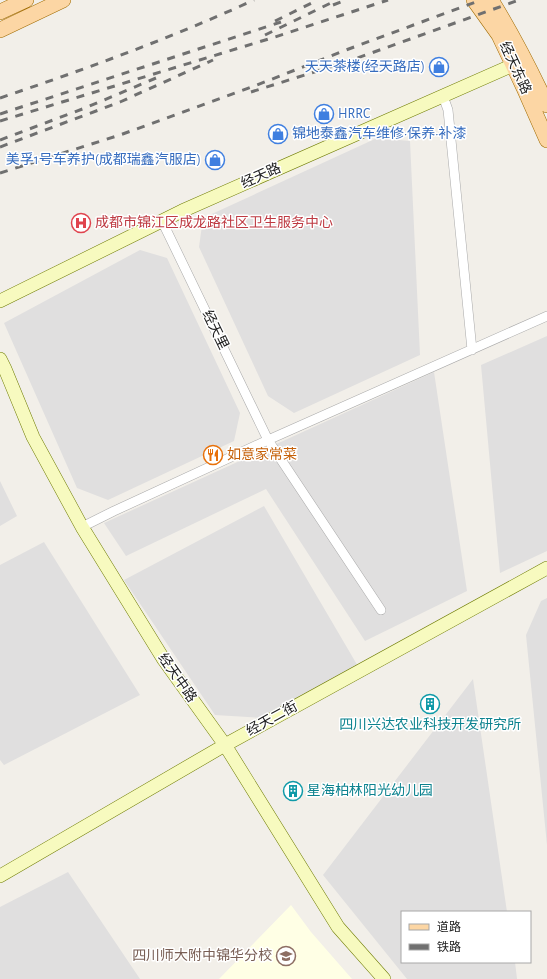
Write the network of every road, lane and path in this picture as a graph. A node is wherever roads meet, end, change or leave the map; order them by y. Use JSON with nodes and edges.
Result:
{"nodes":[{"id":1,"x":26,"y":0,"type":"edge"},
{"id":2,"x":63,"y":0,"type":"edge"},
{"id":3,"x":474,"y":0,"type":"edge"},
{"id":4,"x":491,"y":0,"type":"edge"},
{"id":5,"x":0,"y":12,"type":"edge"},
{"id":6,"x":0,"y":30,"type":"edge"},
{"id":7,"x":519,"y":62,"type":"junction"},
{"id":8,"x":443,"y":96,"type":"junction"},
{"id":9,"x":547,"y":104,"type":"edge"},
{"id":10,"x":547,"y":140,"type":"edge"},
{"id":11,"x":162,"y":221,"type":"junction"},
{"id":12,"x":0,"y":301,"type":"edge"},
{"id":13,"x":547,"y":316,"type":"edge"},
{"id":14,"x":472,"y":350,"type":"junction"},
{"id":15,"x":0,"y":359,"type":"edge"},
{"id":16,"x":268,"y":440,"type":"junction"},
{"id":17,"x":82,"y":527,"type":"junction"},
{"id":18,"x":547,"y":568,"type":"edge"},
{"id":19,"x":381,"y":610,"type":"dead end"},
{"id":20,"x":225,"y":746,"type":"junction"},
{"id":21,"x":0,"y":876,"type":"edge"},
{"id":22,"x":384,"y":979,"type":"edge"}],
"edges":[{"from":1,"to":5,"type":"main road"},
{"from":2,"to":6,"type":"main road"},
{"from":3,"to":7,"type":"main road","name":"经天东路"},
{"from":4,"to":7,"type":"main road","name":"经天东路"},
{"from":7,"to":8,"type":"street","name":"经天路"},
{"from":7,"to":9,"type":"main road","name":"经天东路"},
{"from":7,"to":10,"type":"main road","name":"经天东路"},
{"from":8,"to":11,"type":"street","name":"经天路"},
{"from":8,"to":14,"type":"street"},
{"from":11,"to":12,"type":"street","name":"经天路"},
{"from":11,"to":16,"type":"street","name":"经天里"},
{"from":13,"to":14,"type":"street"},
{"from":14,"to":16,"type":"street"},
{"from":15,"to":17,"type":"street","name":"经天中路"},
{"from":16,"to":17,"type":"street"},
{"from":16,"to":19,"type":"street","name":"经天里"},
{"from":17,"to":20,"type":"street","name":"经天中路"},
{"from":18,"to":20,"type":"street","name":"经天二街"},
{"from":20,"to":21,"type":"street","name":"经天二街"},
{"from":20,"to":22,"type":"street","name":"经天中路"}]}
